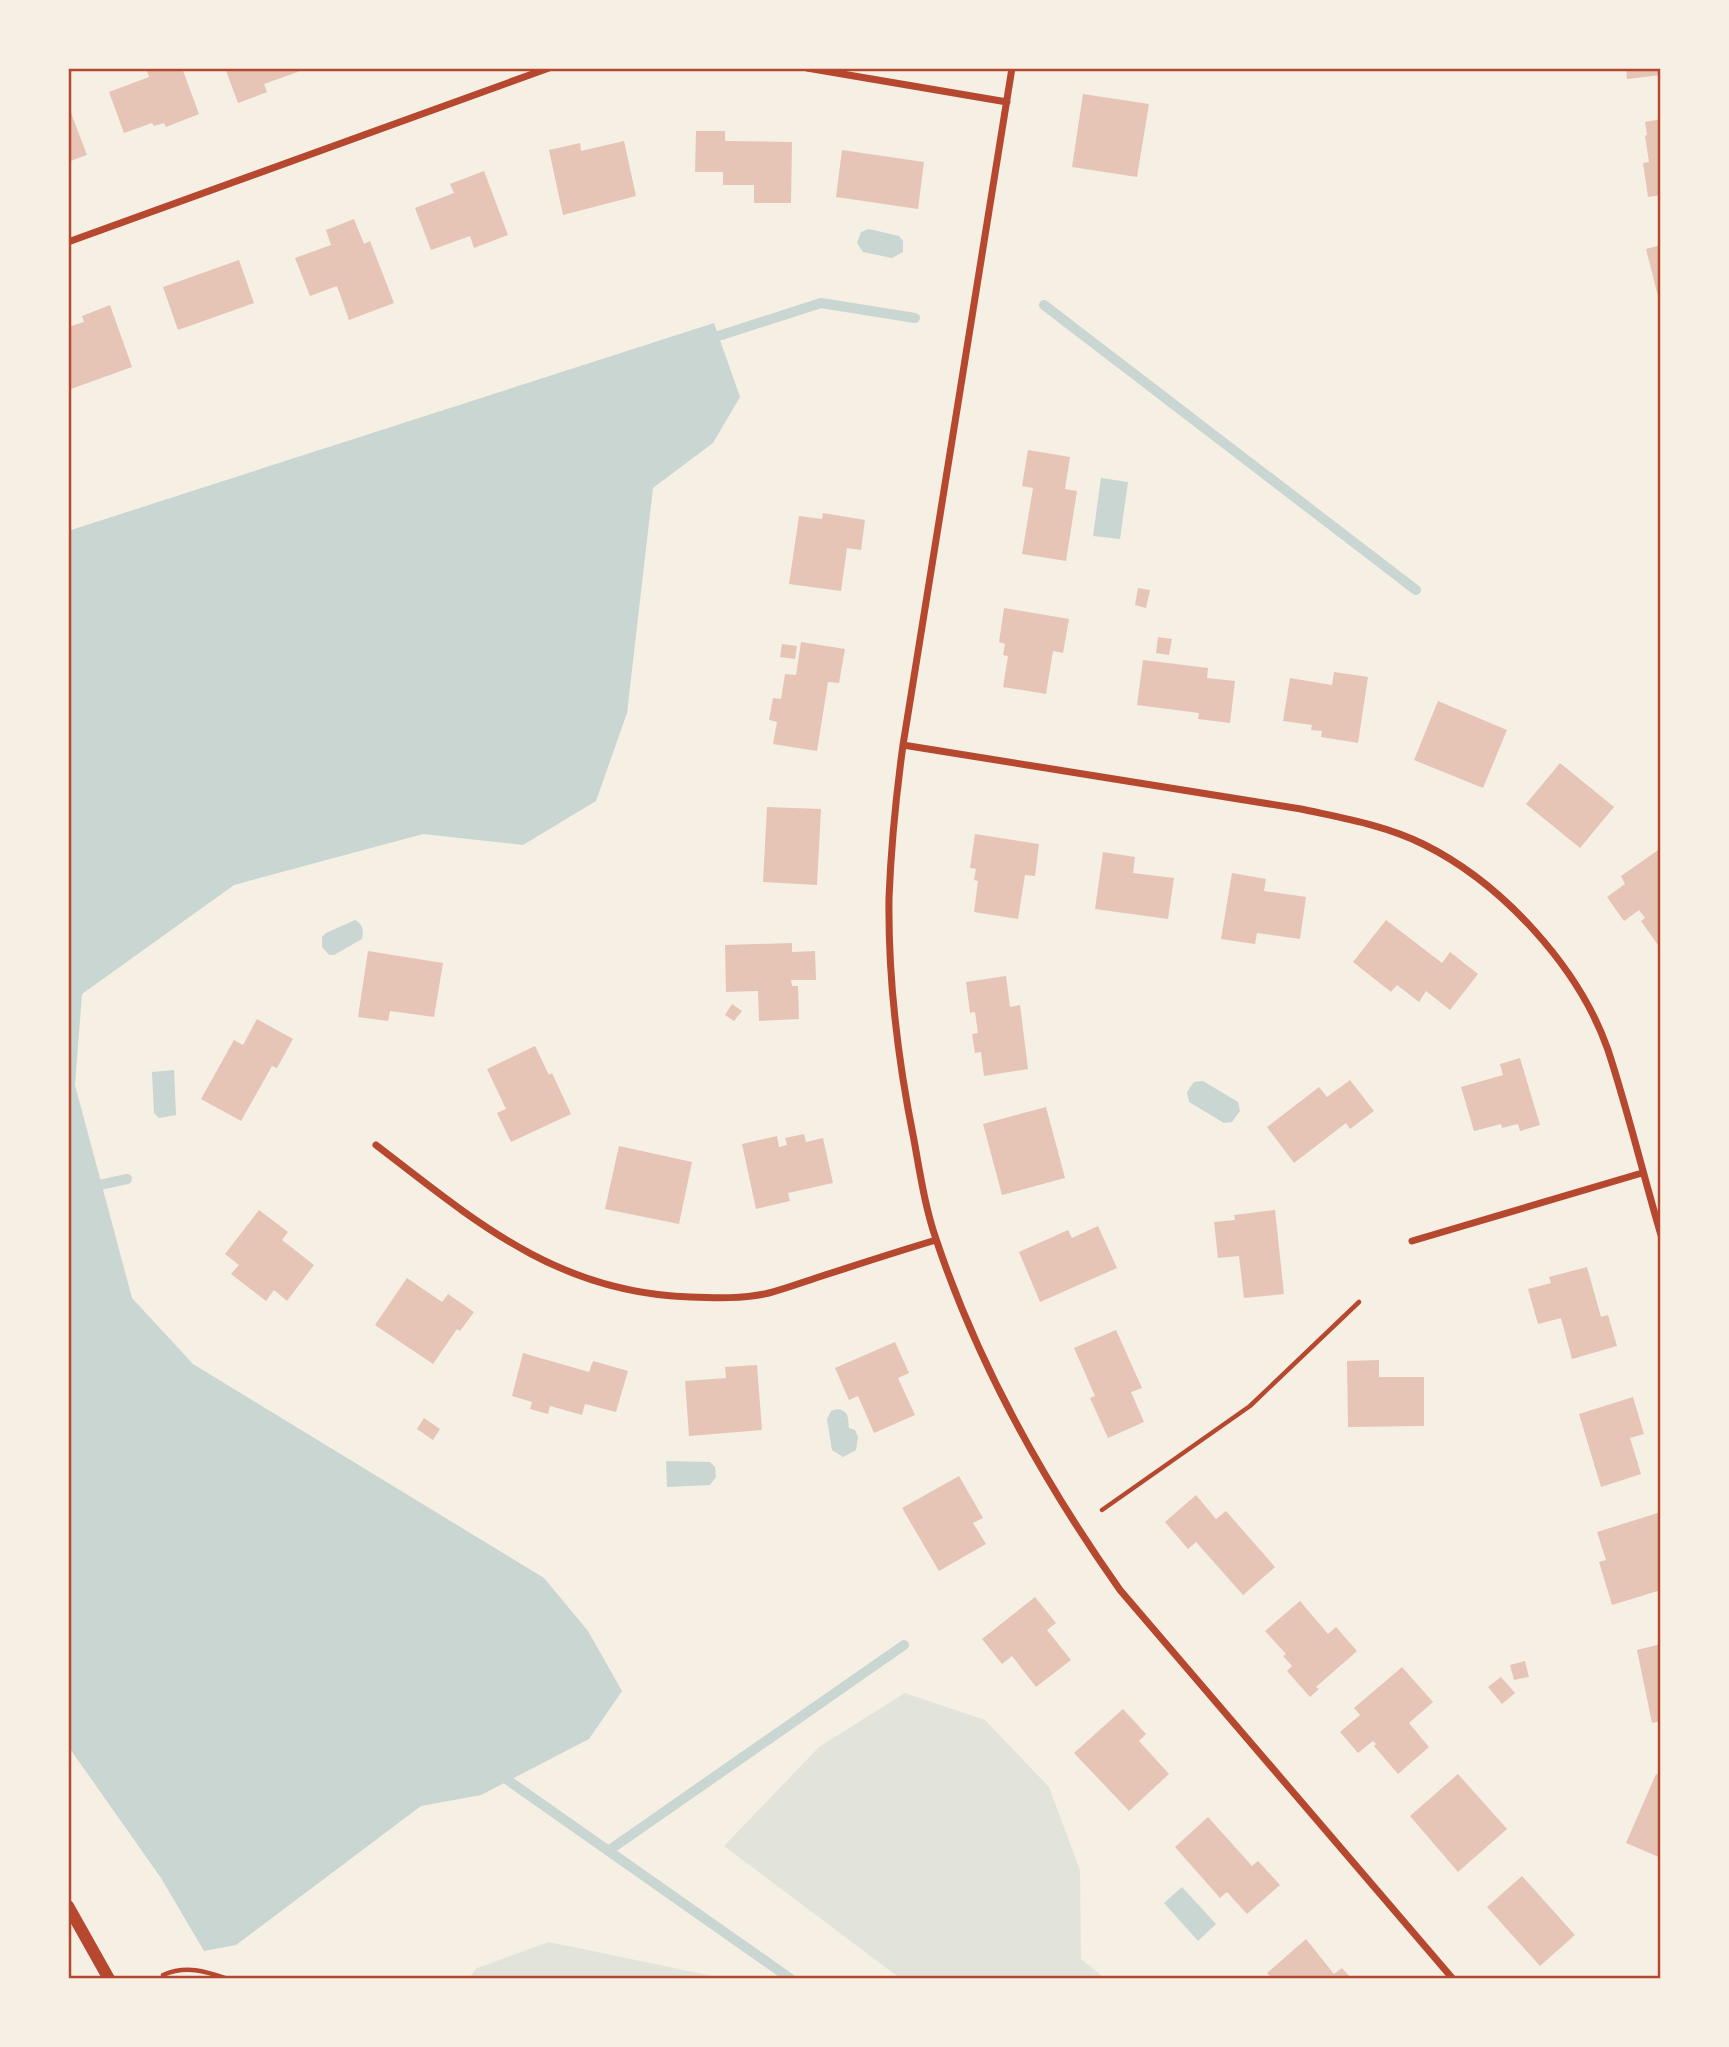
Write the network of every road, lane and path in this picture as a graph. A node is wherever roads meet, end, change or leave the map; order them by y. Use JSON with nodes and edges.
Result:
{"nodes":[{"id":1,"x":549,"y":68,"type":"edge"},
{"id":2,"x":807,"y":68,"type":"edge"},
{"id":3,"x":1012,"y":68,"type":"edge"},
{"id":4,"x":1007,"y":102,"type":"junction"},
{"id":5,"x":68,"y":242,"type":"edge"},
{"id":6,"x":902,"y":745,"type":"junction"},
{"id":7,"x":376,"y":1145,"type":"dead end"},
{"id":8,"x":1642,"y":1173,"type":"junction"},
{"id":9,"x":1661,"y":1235,"type":"edge"},
{"id":10,"x":936,"y":1240,"type":"junction"},
{"id":11,"x":1412,"y":1241,"type":"dead end"},
{"id":12,"x":1359,"y":1302,"type":"dead end"},
{"id":13,"x":1102,"y":1510,"type":"dead end"},
{"id":14,"x":68,"y":1906,"type":"edge"},
{"id":15,"x":163,"y":1975,"type":"dead end"},
{"id":16,"x":109,"y":1979,"type":"edge"},
{"id":17,"x":228,"y":1979,"type":"edge"},
{"id":18,"x":1453,"y":1979,"type":"edge"}],
"edges":[{"from":1,"to":5,"type":"street"},
{"from":2,"to":4,"type":"street"},
{"from":3,"to":4,"type":"street"},
{"from":4,"to":6,"type":"street"},
{"from":6,"to":8,"type":"street"},
{"from":6,"to":10,"type":"street"},
{"from":7,"to":10,"type":"street"},
{"from":8,"to":9,"type":"street"},
{"from":8,"to":11,"type":"street"},
{"from":10,"to":18,"type":"street"},
{"from":12,"to":13,"type":"path"},
{"from":14,"to":16,"type":"street"},
{"from":15,"to":17,"type":"path"}]}
